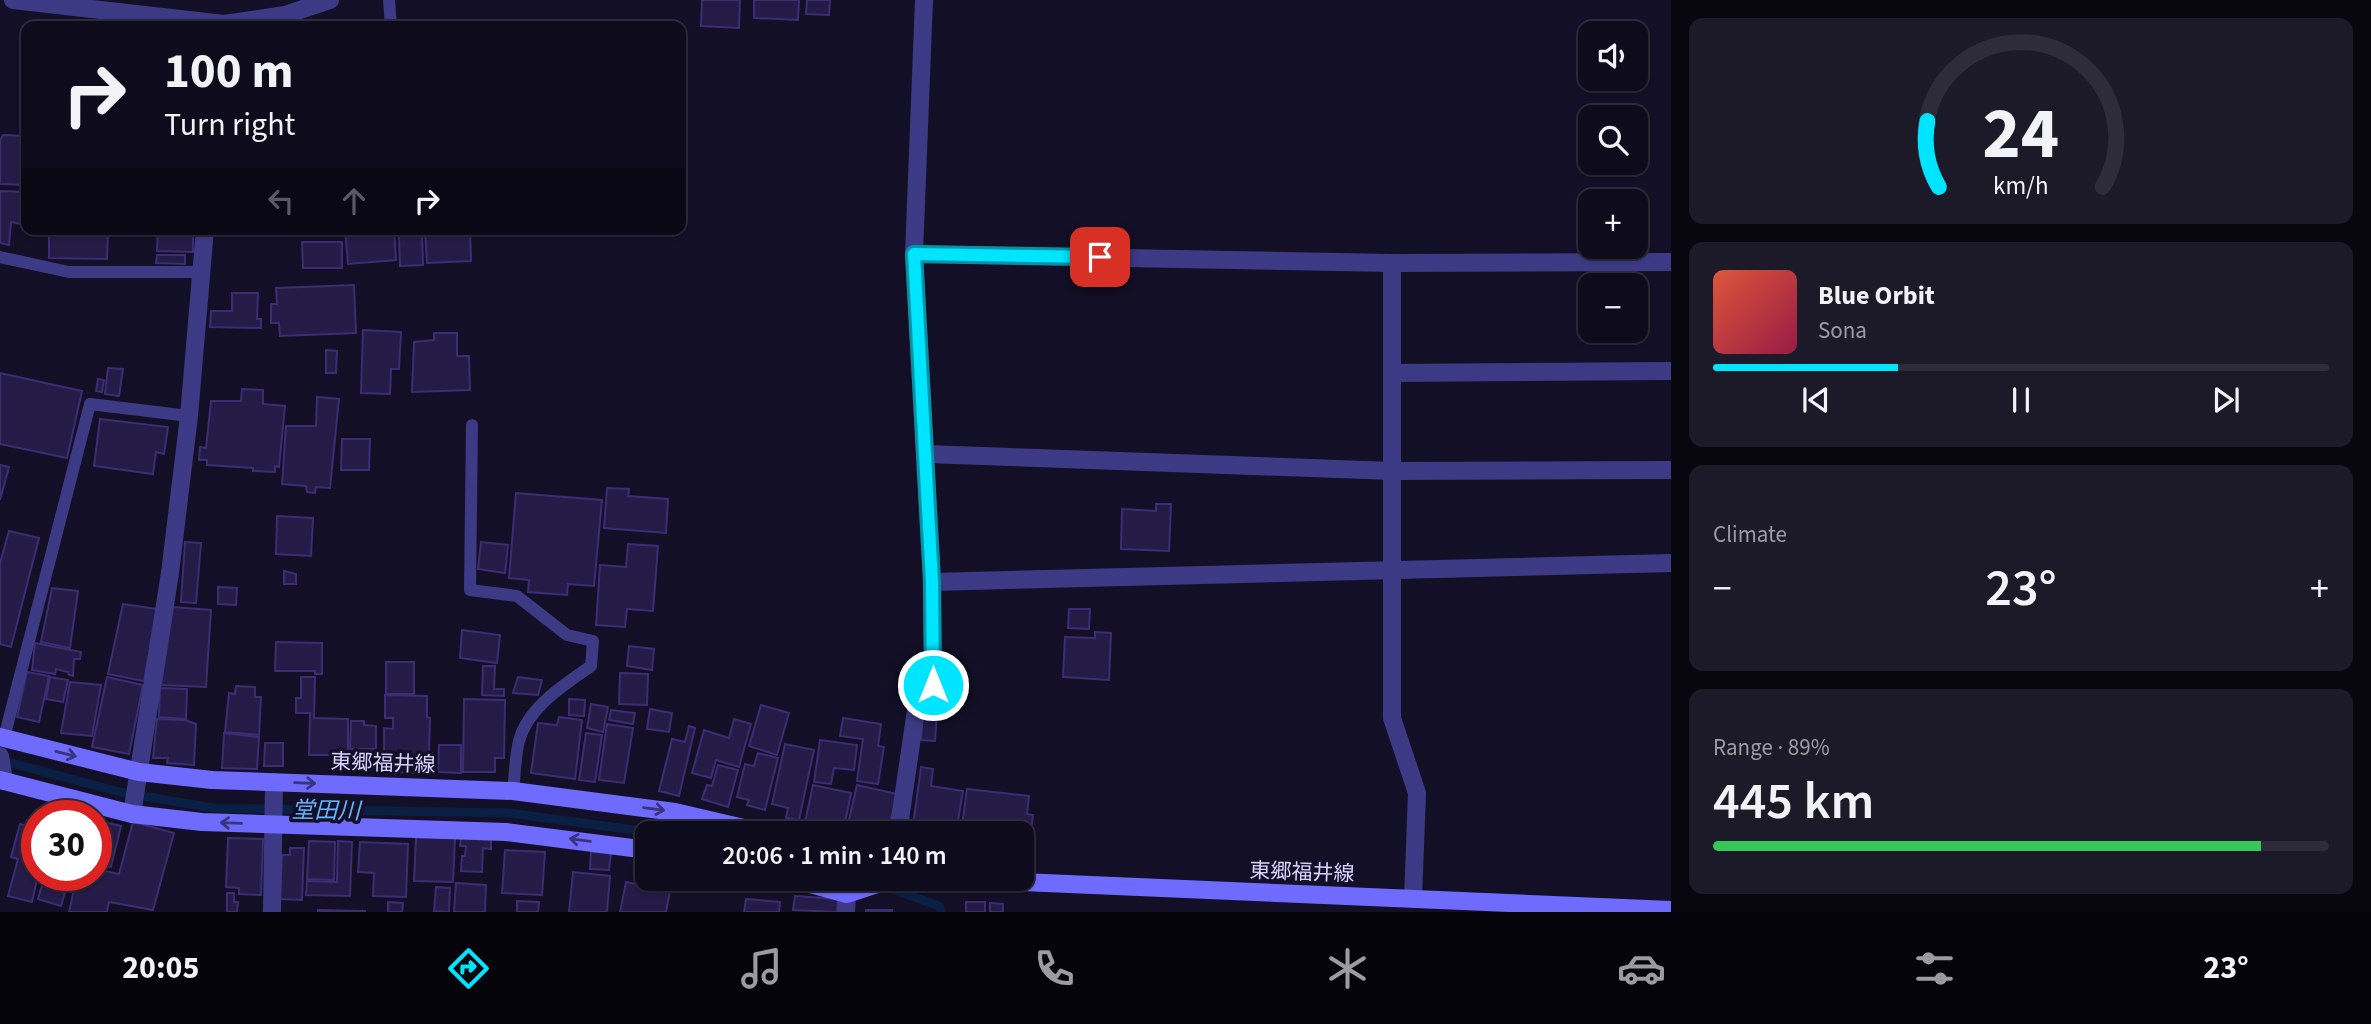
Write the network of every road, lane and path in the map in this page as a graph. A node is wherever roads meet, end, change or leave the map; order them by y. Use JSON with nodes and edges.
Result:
{"nodes":[{"id":1,"x":13,"y":0,"type":"edge"},
{"id":2,"x":331,"y":0,"type":"edge"},
{"id":3,"x":389,"y":0,"type":"edge"},
{"id":4,"x":924,"y":0,"type":"edge"},
{"id":5,"x":190,"y":21,"type":"edge"},
{"id":6,"x":248,"y":21,"type":"edge"},
{"id":7,"x":391,"y":21,"type":"edge"},
{"id":8,"x":204,"y":235,"type":"edge"},
{"id":9,"x":914,"y":254,"type":"junction"},
{"id":10,"x":0,"y":257,"type":"edge"},
{"id":11,"x":1671,"y":262,"type":"edge"},
{"id":12,"x":1392,"y":263,"type":"junction"},
{"id":13,"x":201,"y":272,"type":"junction"},
{"id":14,"x":1671,"y":371,"type":"edge"},
{"id":15,"x":1392,"y":373,"type":"junction"},
{"id":16,"x":189,"y":416,"type":"junction"},
{"id":17,"x":472,"y":425,"type":"dead end"},
{"id":18,"x":926,"y":454,"type":"junction"},
{"id":19,"x":1671,"y":470,"type":"edge"},
{"id":20,"x":1392,"y":471,"type":"junction"},
{"id":21,"x":1671,"y":564,"type":"edge"},
{"id":22,"x":1392,"y":571,"type":"junction"},
{"id":23,"x":932,"y":582,"type":"junction"},
{"id":24,"x":1,"y":744,"type":"edge"},
{"id":25,"x":139,"y":772,"type":"junction"},
{"id":26,"x":2,"y":780,"type":"edge"},
{"id":27,"x":274,"y":782,"type":"junction"},
{"id":28,"x":513,"y":791,"type":"junction"},
{"id":29,"x":132,"y":814,"type":"junction"},
{"id":30,"x":714,"y":821,"type":"edge"},
{"id":31,"x":900,"y":821,"type":"edge"},
{"id":32,"x":272,"y":825,"type":"junction"},
{"id":33,"x":635,"y":848,"type":"edge"},
{"id":34,"x":1034,"y":882,"type":"edge"},
{"id":35,"x":836,"y":891,"type":"edge"},
{"id":36,"x":856,"y":891,"type":"edge"},
{"id":37,"x":847,"y":894,"type":"junction"},
{"id":38,"x":1413,"y":899,"type":"junction"},
{"id":39,"x":1671,"y":910,"type":"edge"},
{"id":40,"x":272,"y":912,"type":"edge"},
{"id":41,"x":846,"y":912,"type":"edge"}],
"edges":[{"from":1,"to":5,"type":"street"},
{"from":2,"to":6,"type":"street"},
{"from":3,"to":7,"type":"lane"},
{"from":4,"to":9,"type":"street"},
{"from":8,"to":13,"type":"street"},
{"from":9,"to":12,"type":"street"},
{"from":9,"to":18,"type":"street"},
{"from":10,"to":13,"type":"lane"},
{"from":11,"to":12,"type":"street"},
{"from":12,"to":15,"type":"street"},
{"from":13,"to":16,"type":"street"},
{"from":14,"to":15,"type":"street"},
{"from":15,"to":20,"type":"street"},
{"from":16,"to":24,"type":"lane"},
{"from":16,"to":25,"type":"street"},
{"from":17,"to":28,"type":"lane"},
{"from":18,"to":20,"type":"street"},
{"from":18,"to":23,"type":"street"},
{"from":19,"to":20,"type":"street"},
{"from":20,"to":22,"type":"street"},
{"from":21,"to":22,"type":"street"},
{"from":22,"to":23,"type":"street"},
{"from":22,"to":38,"type":"street"},
{"from":23,"to":31,"type":"street"},
{"from":24,"to":25,"type":"main road","name":"東郷福井線","one_way":true},
{"from":24,"to":26,"type":"street"},
{"from":25,"to":27,"type":"main road","name":"東郷福井線"},
{"from":25,"to":29,"type":"street"},
{"from":26,"to":29,"type":"main road"},
{"from":27,"to":28,"type":"main road","name":"東郷福井線","one_way":true},
{"from":27,"to":32,"type":"street"},
{"from":28,"to":30,"type":"main road","name":"東郷福井線","one_way":true},
{"from":32,"to":29,"type":"main road","one_way":true},
{"from":33,"to":32,"type":"main road","one_way":true},
{"from":32,"to":40,"type":"street"},
{"from":34,"to":38,"type":"main road","name":"東郷福井線"},
{"from":35,"to":37,"type":"main road"},
{"from":36,"to":37,"type":"main road"},
{"from":37,"to":41,"type":"street"},
{"from":38,"to":39,"type":"main road","name":"東郷福井線"}]}
